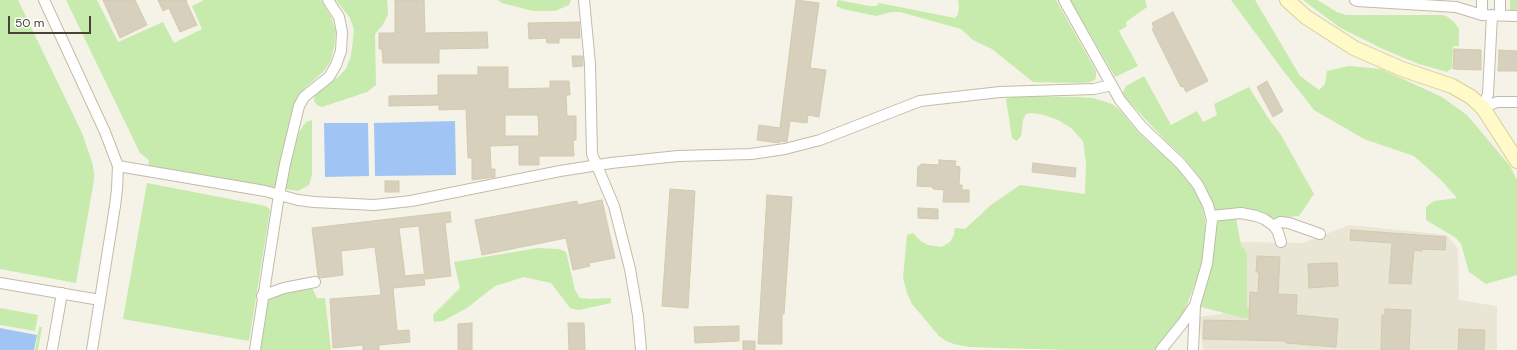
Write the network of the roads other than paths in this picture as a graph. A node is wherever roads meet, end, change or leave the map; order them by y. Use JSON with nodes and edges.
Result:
{"nodes":[{"id":1,"x":44,"y":0,"type":"edge"},
{"id":2,"x":328,"y":0,"type":"edge"},
{"id":3,"x":584,"y":0,"type":"edge"},
{"id":4,"x":1064,"y":0,"type":"edge"},
{"id":5,"x":1287,"y":0,"type":"edge"},
{"id":6,"x":1354,"y":0,"type":"edge"},
{"id":7,"x":1482,"y":0,"type":"edge"},
{"id":8,"x":1500,"y":0,"type":"edge"},
{"id":9,"x":1491,"y":15,"type":"junction"},
{"id":10,"x":1517,"y":16,"type":"edge"},
{"id":11,"x":1112,"y":85,"type":"junction"},
{"id":12,"x":1488,"y":94,"type":"junction"},
{"id":13,"x":1497,"y":102,"type":"junction"},
{"id":14,"x":1517,"y":102,"type":"edge"},
{"id":15,"x":1483,"y":108,"type":"junction"},
{"id":16,"x":1517,"y":161,"type":"edge"},
{"id":17,"x":118,"y":166,"type":"junction"},
{"id":18,"x":596,"y":166,"type":"junction"},
{"id":19,"x":279,"y":196,"type":"junction"},
{"id":20,"x":1211,"y":216,"type":"junction"},
{"id":21,"x":1274,"y":226,"type":"junction"},
{"id":22,"x":1320,"y":234,"type":"dead end"},
{"id":23,"x":1281,"y":242,"type":"dead end"},
{"id":24,"x":315,"y":282,"type":"dead end"},
{"id":25,"x":0,"y":283,"type":"edge"},
{"id":26,"x":62,"y":293,"type":"junction"},
{"id":27,"x":262,"y":296,"type":"junction"},
{"id":28,"x":100,"y":300,"type":"junction"},
{"id":29,"x":1195,"y":305,"type":"junction"},
{"id":30,"x":52,"y":350,"type":"edge"},
{"id":31,"x":92,"y":350,"type":"edge"},
{"id":32,"x":255,"y":350,"type":"edge"},
{"id":33,"x":641,"y":350,"type":"edge"},
{"id":34,"x":1161,"y":350,"type":"edge"},
{"id":35,"x":1193,"y":350,"type":"edge"}],
"edges":[{"from":1,"to":17,"type":"street"},
{"from":2,"to":19,"type":"street"},
{"from":3,"to":18,"type":"street"},
{"from":4,"to":11,"type":"street"},
{"from":5,"to":15,"type":"street"},
{"from":6,"to":9,"type":"street"},
{"from":7,"to":9,"type":"street"},
{"from":8,"to":9,"type":"street"},
{"from":9,"to":10,"type":"street"},
{"from":9,"to":12,"type":"street"},
{"from":11,"to":18,"type":"street"},
{"from":11,"to":20,"type":"street"},
{"from":12,"to":13,"type":"street"},
{"from":12,"to":15,"type":"street"},
{"from":13,"to":14,"type":"street"},
{"from":13,"to":15,"type":"street"},
{"from":15,"to":16,"type":"street"},
{"from":17,"to":19,"type":"street"},
{"from":17,"to":28,"type":"street"},
{"from":18,"to":19,"type":"street"},
{"from":18,"to":33,"type":"street"},
{"from":19,"to":27,"type":"street"},
{"from":20,"to":21,"type":"street"},
{"from":20,"to":29,"type":"street"},
{"from":21,"to":22,"type":"street"},
{"from":21,"to":23,"type":"street"},
{"from":24,"to":27,"type":"street"},
{"from":25,"to":26,"type":"street"},
{"from":26,"to":28,"type":"street"},
{"from":26,"to":30,"type":"street"},
{"from":27,"to":32,"type":"street"},
{"from":28,"to":31,"type":"street"},
{"from":29,"to":34,"type":"street"},
{"from":29,"to":35,"type":"street"}]}
